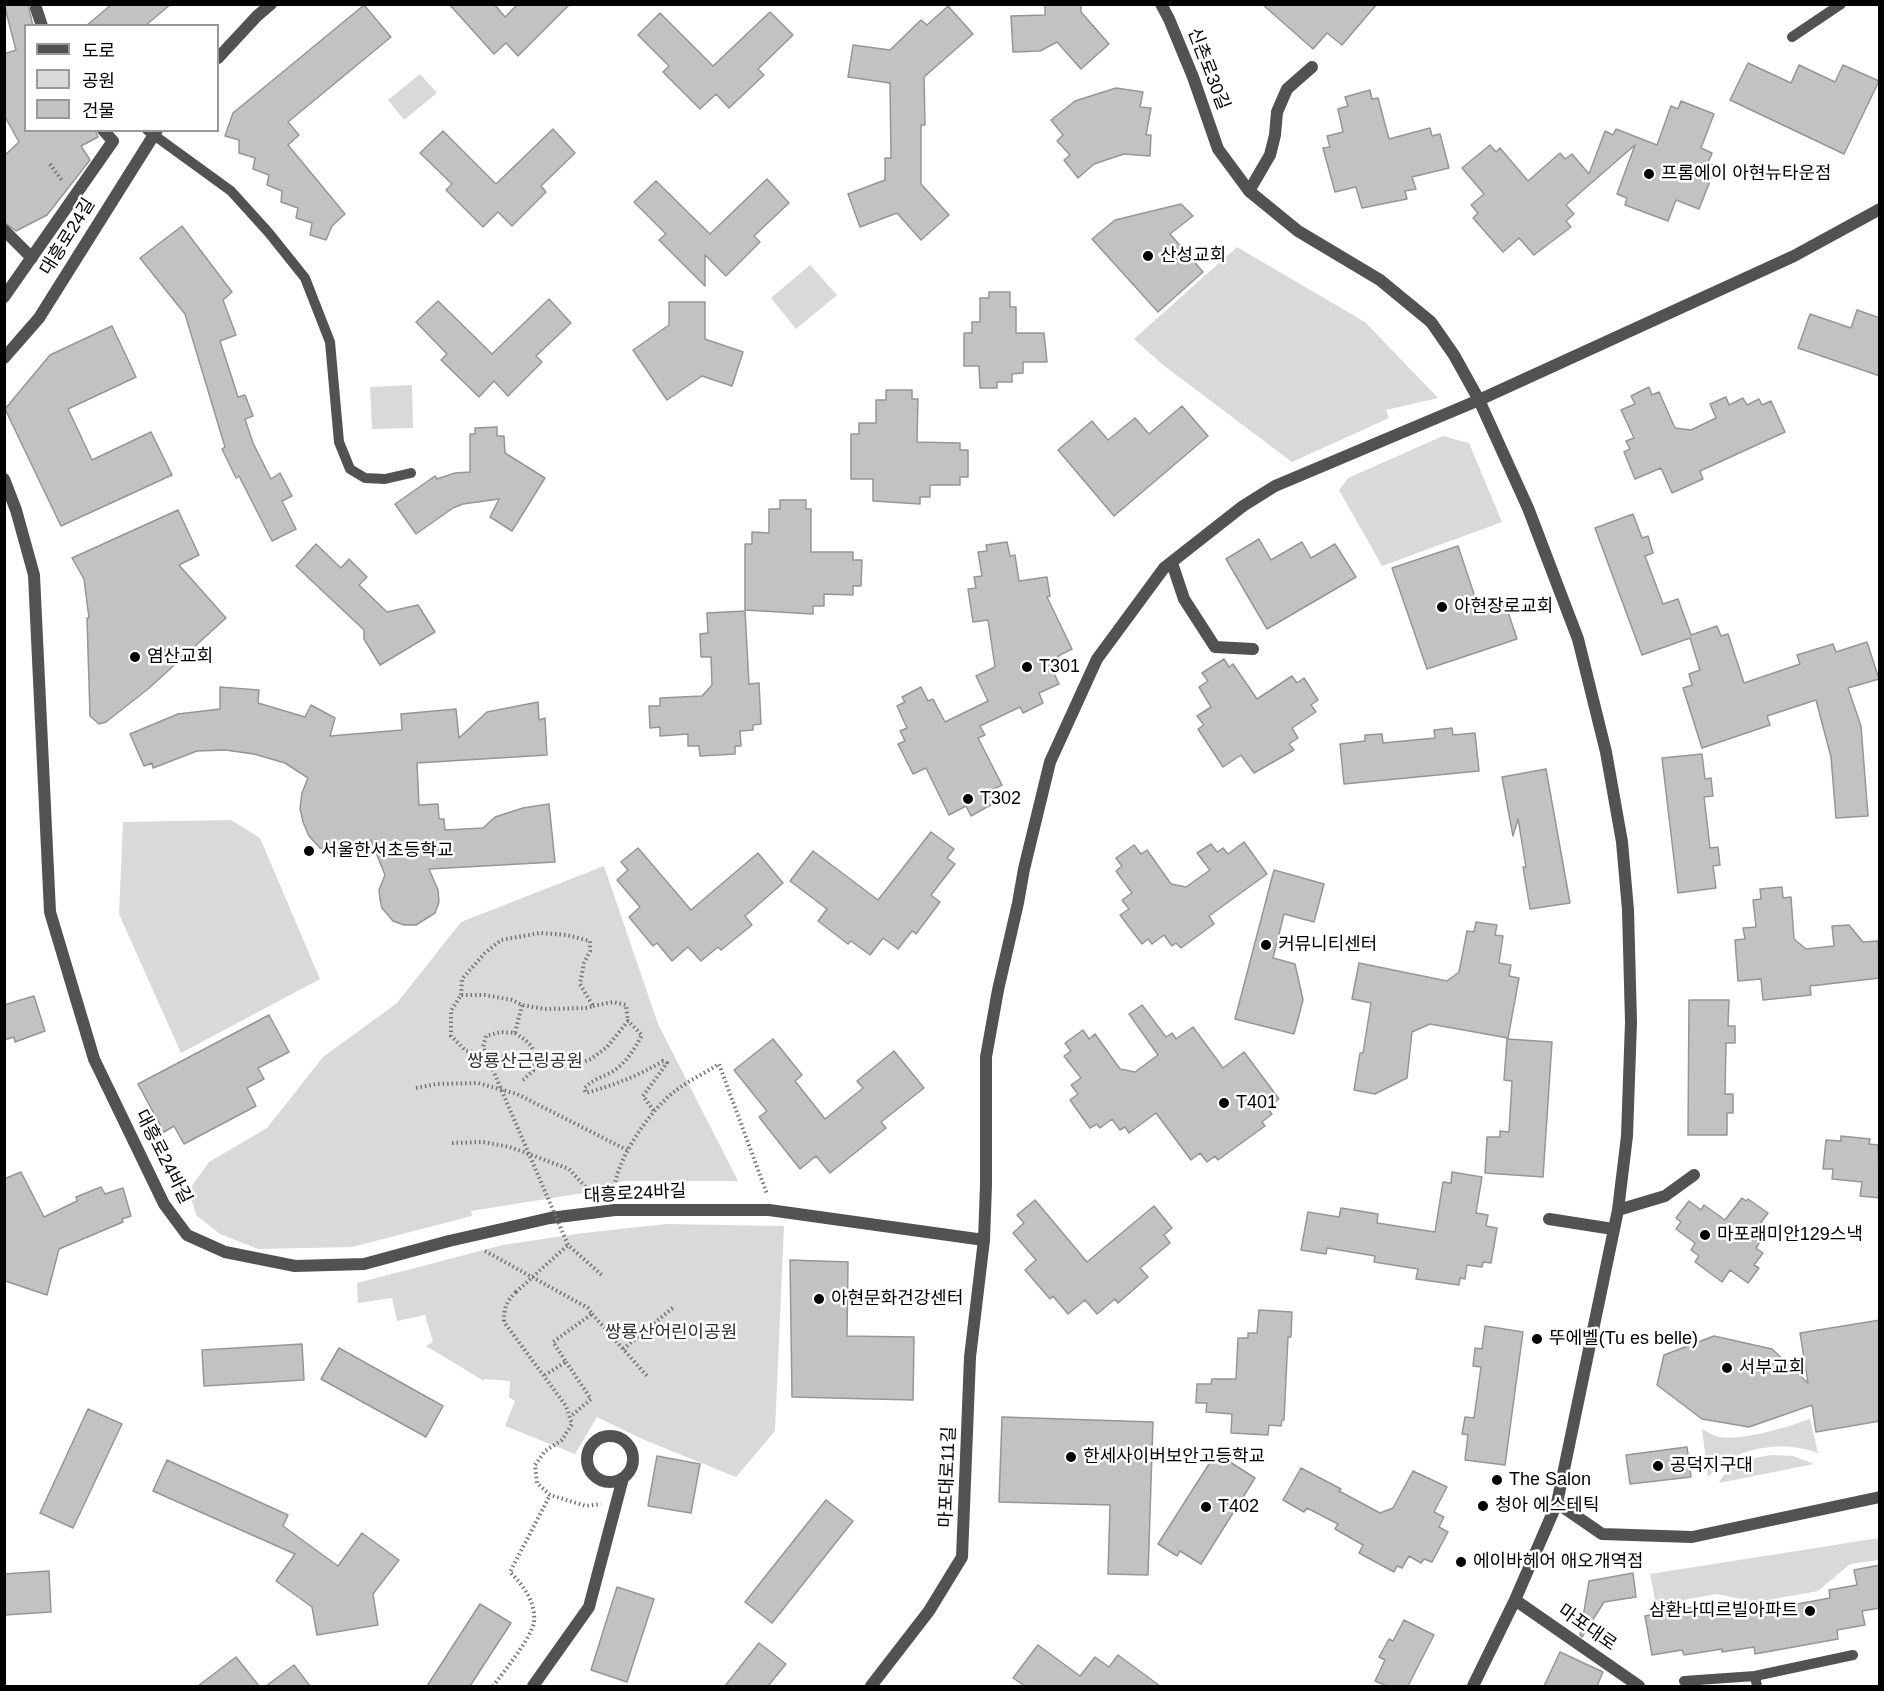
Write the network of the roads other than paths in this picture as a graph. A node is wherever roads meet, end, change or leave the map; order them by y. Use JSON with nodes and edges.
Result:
{"nodes":[{"id":1,"x":271,"y":4,"type":"edge"},
{"id":2,"x":1161,"y":4,"type":"edge"},
{"id":3,"x":1841,"y":4,"type":"edge"},
{"id":4,"x":36,"y":8,"type":"dead end"},
{"id":5,"x":41,"y":24,"type":"edge"},
{"id":6,"x":1792,"y":37,"type":"dead end"},
{"id":7,"x":219,"y":57,"type":"edge"},
{"id":8,"x":1312,"y":67,"type":"dead end"},
{"id":9,"x":105,"y":132,"type":"edge"},
{"id":10,"x":152,"y":132,"type":"edge"},
{"id":11,"x":1249,"y":190,"type":"junction"},
{"id":12,"x":1880,"y":209,"type":"edge"},
{"id":13,"x":4,"y":230,"type":"edge"},
{"id":14,"x":32,"y":258,"type":"junction"},
{"id":15,"x":4,"y":297,"type":"edge"},
{"id":16,"x":4,"y":358,"type":"edge"},
{"id":17,"x":1479,"y":400,"type":"junction"},
{"id":18,"x":411,"y":473,"type":"dead end"},
{"id":19,"x":4,"y":479,"type":"edge"},
{"id":20,"x":1172,"y":562,"type":"junction"},
{"id":21,"x":1253,"y":649,"type":"dead end"},
{"id":22,"x":1694,"y":1175,"type":"dead end"},
{"id":23,"x":1618,"y":1210,"type":"junction"},
{"id":24,"x":1549,"y":1219,"type":"dead end"},
{"id":25,"x":1614,"y":1229,"type":"junction"},
{"id":26,"x":984,"y":1240,"type":"junction"},
{"id":27,"x":624,"y":1478,"type":"dead end"},
{"id":28,"x":1880,"y":1497,"type":"edge"},
{"id":29,"x":1557,"y":1503,"type":"junction"},
{"id":30,"x":1515,"y":1600,"type":"junction"},
{"id":31,"x":1853,"y":1655,"type":"dead end"},
{"id":32,"x":1684,"y":1681,"type":"dead end"},
{"id":33,"x":1756,"y":1681,"type":"edge"},
{"id":34,"x":532,"y":1686,"type":"edge"},
{"id":35,"x":871,"y":1686,"type":"edge"},
{"id":36,"x":1473,"y":1686,"type":"edge"},
{"id":37,"x":1639,"y":1686,"type":"edge"}],
"edges":[{"from":1,"to":7,"type":"street"},
{"from":2,"to":11,"type":"street","name":"신촌로30길"},
{"from":3,"to":6,"type":"lane"},
{"from":4,"to":5,"type":"street"},
{"from":8,"to":11,"type":"street"},
{"from":9,"to":14,"type":"street","name":"대흥로24길"},
{"from":10,"to":16,"type":"street","name":"대흥로24길"},
{"from":10,"to":18,"type":"lane"},
{"from":11,"to":17,"type":"street","name":"신촌로30길"},
{"from":12,"to":17,"type":"street","name":"마포대로11길"},
{"from":13,"to":14,"type":"street"},
{"from":14,"to":15,"type":"street","name":"대흥로24길"},
{"from":17,"to":20,"type":"street","name":"마포대로11길"},
{"from":17,"to":23,"type":"street","name":"신촌로30길"},
{"from":19,"to":26,"type":"street","name":"대흥로24바길"},
{"from":20,"to":21,"type":"street"},
{"from":20,"to":26,"type":"street","name":"마포대로11길"},
{"from":22,"to":23,"type":"street"},
{"from":23,"to":25,"type":"street","name":"신촌로30길"},
{"from":24,"to":25,"type":"street"},
{"from":25,"to":29,"type":"street","name":"신촌로30길"},
{"from":26,"to":35,"type":"street","name":"마포대로11길"},
{"from":27,"to":34,"type":"street"},
{"from":28,"to":29,"type":"street"},
{"from":29,"to":30,"type":"street","name":"신촌로30길"},
{"from":30,"to":36,"type":"street","name":"신촌로30길"},
{"from":30,"to":37,"type":"street","name":"마포대로"},
{"from":31,"to":33,"type":"lane"},
{"from":32,"to":33,"type":"lane"}]}
